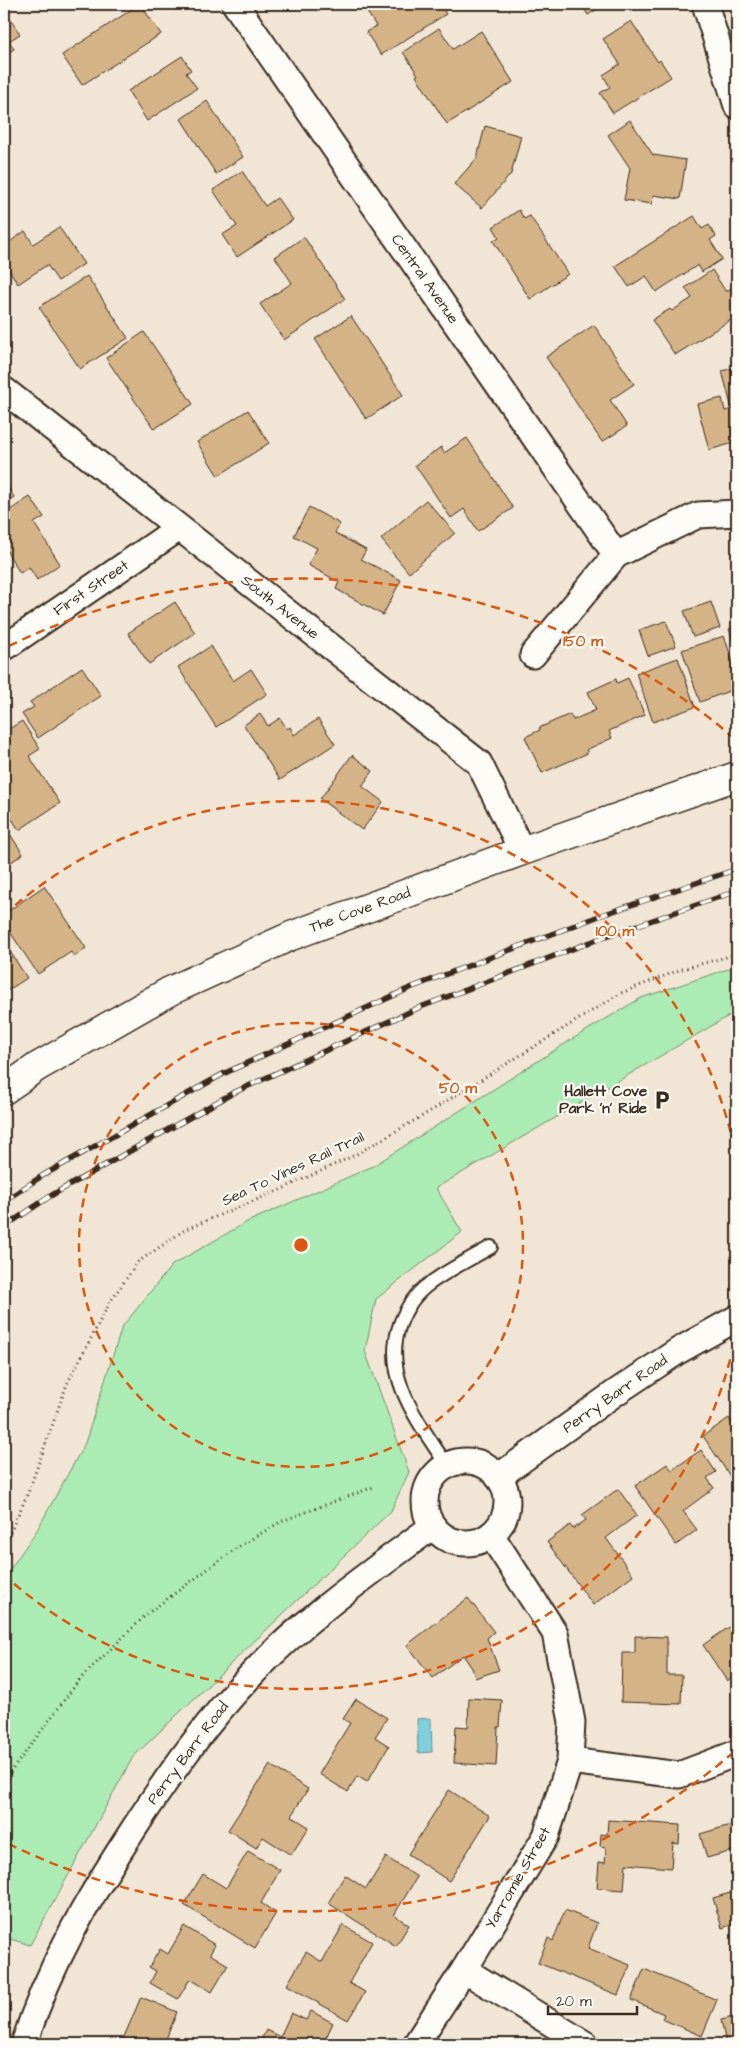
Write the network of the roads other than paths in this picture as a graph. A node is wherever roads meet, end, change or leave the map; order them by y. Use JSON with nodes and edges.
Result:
{"nodes":[{"id":1,"x":234,"y":4,"type":"edge"},
{"id":2,"x":706,"y":4,"type":"edge"},
{"id":3,"x":737,"y":106,"type":"edge"},
{"id":4,"x":4,"y":390,"type":"edge"},
{"id":5,"x":737,"y":513,"type":"edge"},
{"id":6,"x":179,"y":528,"type":"junction"},
{"id":7,"x":616,"y":555,"type":"junction"},
{"id":8,"x":4,"y":648,"type":"edge"},
{"id":9,"x":533,"y":655,"type":"dead end"},
{"id":10,"x":737,"y":776,"type":"edge"},
{"id":11,"x":522,"y":851,"type":"junction"},
{"id":12,"x":4,"y":1090,"type":"edge"},
{"id":13,"x":491,"y":1247,"type":"dead end"},
{"id":14,"x":737,"y":1318,"type":"edge"},
{"id":15,"x":447,"y":1466,"type":"junction"},
{"id":16,"x":498,"y":1477,"type":"junction"},
{"id":17,"x":432,"y":1526,"type":"junction"},
{"id":18,"x":491,"y":1535,"type":"junction"},
{"id":19,"x":737,"y":1753,"type":"edge"},
{"id":20,"x":570,"y":1761,"type":"junction"},
{"id":21,"x":464,"y":1970,"type":"junction"},
{"id":22,"x":24,"y":2044,"type":"edge"},
{"id":23,"x":416,"y":2044,"type":"edge"},
{"id":24,"x":585,"y":2044,"type":"edge"}],
"edges":[{"from":1,"to":7,"type":"street","name":"Central Avenue"},
{"from":2,"to":3,"type":"street"},
{"from":4,"to":6,"type":"street","name":"South Avenue"},
{"from":5,"to":7,"type":"street"},
{"from":6,"to":8,"type":"street","name":"First Street"},
{"from":6,"to":11,"type":"street","name":"South Avenue"},
{"from":7,"to":9,"type":"street"},
{"from":10,"to":11,"type":"street","name":"The Cove Road"},
{"from":11,"to":12,"type":"street","name":"The Cove Road"},
{"from":13,"to":15,"type":"lane"},
{"from":14,"to":16,"type":"street","name":"Perry Barr Road"},
{"from":15,"to":16,"type":"street"},
{"from":15,"to":17,"type":"street"},
{"from":16,"to":18,"type":"street"},
{"from":17,"to":18,"type":"street"},
{"from":17,"to":22,"type":"street","name":"Perry Barr Road"},
{"from":18,"to":20,"type":"street","name":"Yarromie Street"},
{"from":19,"to":20,"type":"street"},
{"from":20,"to":21,"type":"street","name":"Yarromie Street"},
{"from":21,"to":23,"type":"street","name":"Yarromie Street"},
{"from":21,"to":24,"type":"street"}]}
